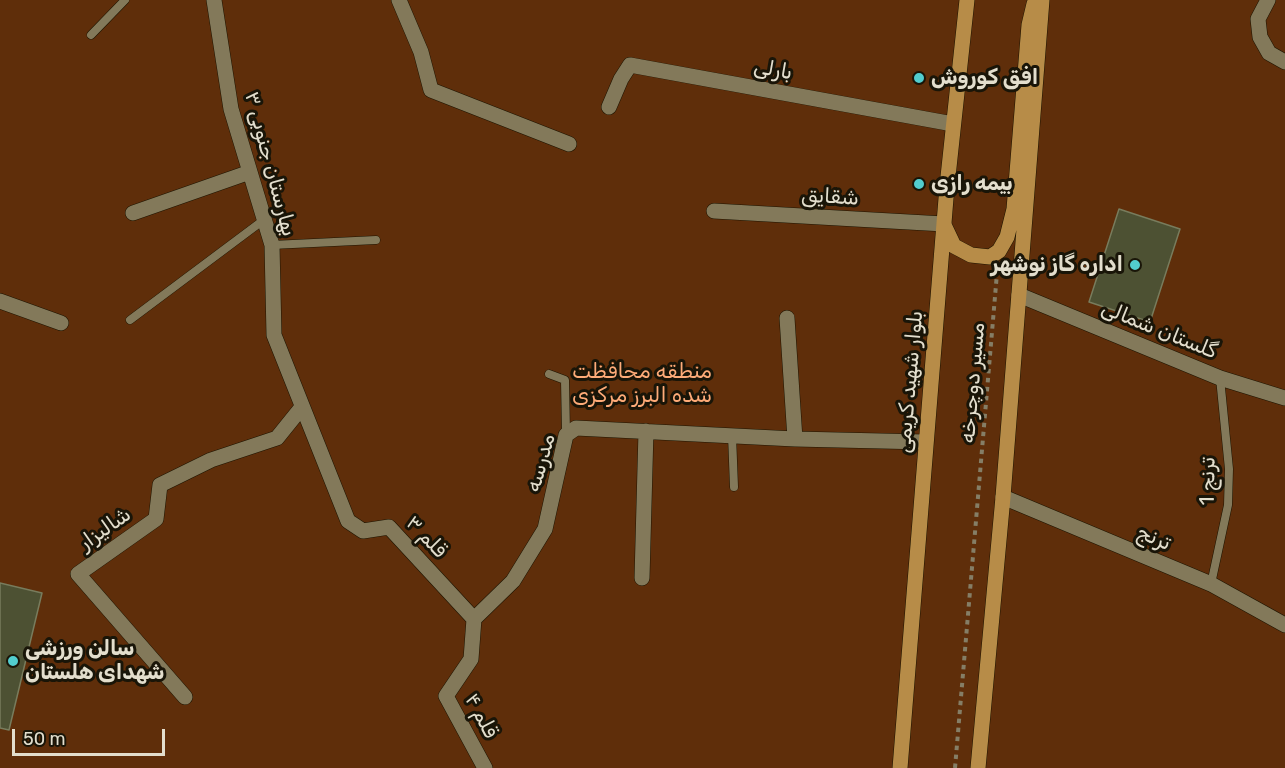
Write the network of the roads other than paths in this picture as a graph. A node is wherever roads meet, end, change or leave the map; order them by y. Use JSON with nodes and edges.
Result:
{"nodes":[{"id":1,"x":125,"y":0,"type":"edge"},
{"id":2,"x":214,"y":0,"type":"edge"},
{"id":3,"x":399,"y":0,"type":"edge"},
{"id":4,"x":967,"y":0,"type":"edge"},
{"id":5,"x":1035,"y":0,"type":"edge"},
{"id":6,"x":1042,"y":0,"type":"edge"},
{"id":7,"x":1268,"y":0,"type":"edge"},
{"id":8,"x":91,"y":35,"type":"dead end"},
{"id":9,"x":1285,"y":62,"type":"edge"},
{"id":10,"x":609,"y":107,"type":"dead end"},
{"id":11,"x":953,"y":124,"type":"junction"},
{"id":12,"x":569,"y":144,"type":"dead end"},
{"id":13,"x":250,"y":172,"type":"junction"},
{"id":14,"x":714,"y":211,"type":"dead end"},
{"id":15,"x":133,"y":213,"type":"dead end"},
{"id":16,"x":265,"y":219,"type":"junction"},
{"id":17,"x":944,"y":224,"type":"junction"},
{"id":18,"x":376,"y":240,"type":"dead end"},
{"id":19,"x":272,"y":245,"type":"junction"},
{"id":20,"x":1019,"y":295,"type":"junction"},
{"id":21,"x":0,"y":302,"type":"edge"},
{"id":22,"x":787,"y":318,"type":"dead end"},
{"id":23,"x":130,"y":320,"type":"dead end"},
{"id":24,"x":61,"y":323,"type":"dead end"},
{"id":25,"x":549,"y":374,"type":"dead end"},
{"id":26,"x":1220,"y":378,"type":"junction"},
{"id":27,"x":1285,"y":398,"type":"edge"},
{"id":28,"x":302,"y":407,"type":"junction"},
{"id":29,"x":646,"y":431,"type":"junction"},
{"id":30,"x":566,"y":435,"type":"junction"},
{"id":31,"x":732,"y":435,"type":"junction"},
{"id":32,"x":795,"y":439,"type":"junction"},
{"id":33,"x":925,"y":442,"type":"junction"},
{"id":34,"x":734,"y":487,"type":"dead end"},
{"id":35,"x":1003,"y":497,"type":"junction"},
{"id":36,"x":642,"y":578,"type":"dead end"},
{"id":37,"x":1211,"y":584,"type":"junction"},
{"id":38,"x":474,"y":619,"type":"junction"},
{"id":39,"x":1285,"y":625,"type":"edge"},
{"id":40,"x":185,"y":697,"type":"dead end"},
{"id":41,"x":485,"y":768,"type":"edge"},
{"id":42,"x":900,"y":768,"type":"edge"},
{"id":43,"x":978,"y":768,"type":"edge"}],
"edges":[{"from":1,"to":8,"type":"lane"},
{"from":2,"to":13,"type":"street","name":"بهارستان جنوبی ۳"},
{"from":3,"to":12,"type":"street"},
{"from":4,"to":11,"type":"main road","name":"بلوار شهید کریمی"},
{"from":5,"to":17,"type":"main road"},
{"from":6,"to":20,"type":"main road"},
{"from":7,"to":9,"type":"street"},
{"from":10,"to":11,"type":"street","name":"بارلی"},
{"from":11,"to":17,"type":"main road","name":"بلوار شهید کریمی"},
{"from":13,"to":15,"type":"street"},
{"from":13,"to":16,"type":"street","name":"بهارستان جنوبی ۳"},
{"from":14,"to":17,"type":"street","name":"شقایق"},
{"from":16,"to":19,"type":"street","name":"بهارستان جنوبی ۳"},
{"from":16,"to":23,"type":"lane"},
{"from":17,"to":33,"type":"main road","name":"بلوار شهید کریمی"},
{"from":18,"to":19,"type":"lane"},
{"from":19,"to":28,"type":"street","name":"بهارستان جنوبی ۳"},
{"from":20,"to":26,"type":"street","name":"گلستان شمالی"},
{"from":20,"to":35,"type":"main road"},
{"from":21,"to":24,"type":"street"},
{"from":22,"to":32,"type":"street"},
{"from":25,"to":30,"type":"lane"},
{"from":26,"to":27,"type":"street","name":"گلستان شمالی"},
{"from":26,"to":37,"type":"lane","name":"ترنج 1"},
{"from":28,"to":38,"type":"street","name":"قلم ۳"},
{"from":28,"to":40,"type":"street","name":"شالیزار"},
{"from":29,"to":30,"type":"street","name":"مدرسه"},
{"from":29,"to":31,"type":"street","name":"مدرسه"},
{"from":29,"to":36,"type":"street"},
{"from":30,"to":38,"type":"street","name":"مدرسه"},
{"from":31,"to":32,"type":"street","name":"مدرسه"},
{"from":31,"to":34,"type":"lane"},
{"from":32,"to":33,"type":"street","name":"مدرسه"},
{"from":33,"to":42,"type":"main road","name":"بلوار شهید کریمی"},
{"from":35,"to":37,"type":"street","name":"ترنج"},
{"from":35,"to":43,"type":"main road"},
{"from":37,"to":39,"type":"street","name":"ترنج"},
{"from":38,"to":41,"type":"street","name":"قلم ۴"}]}
